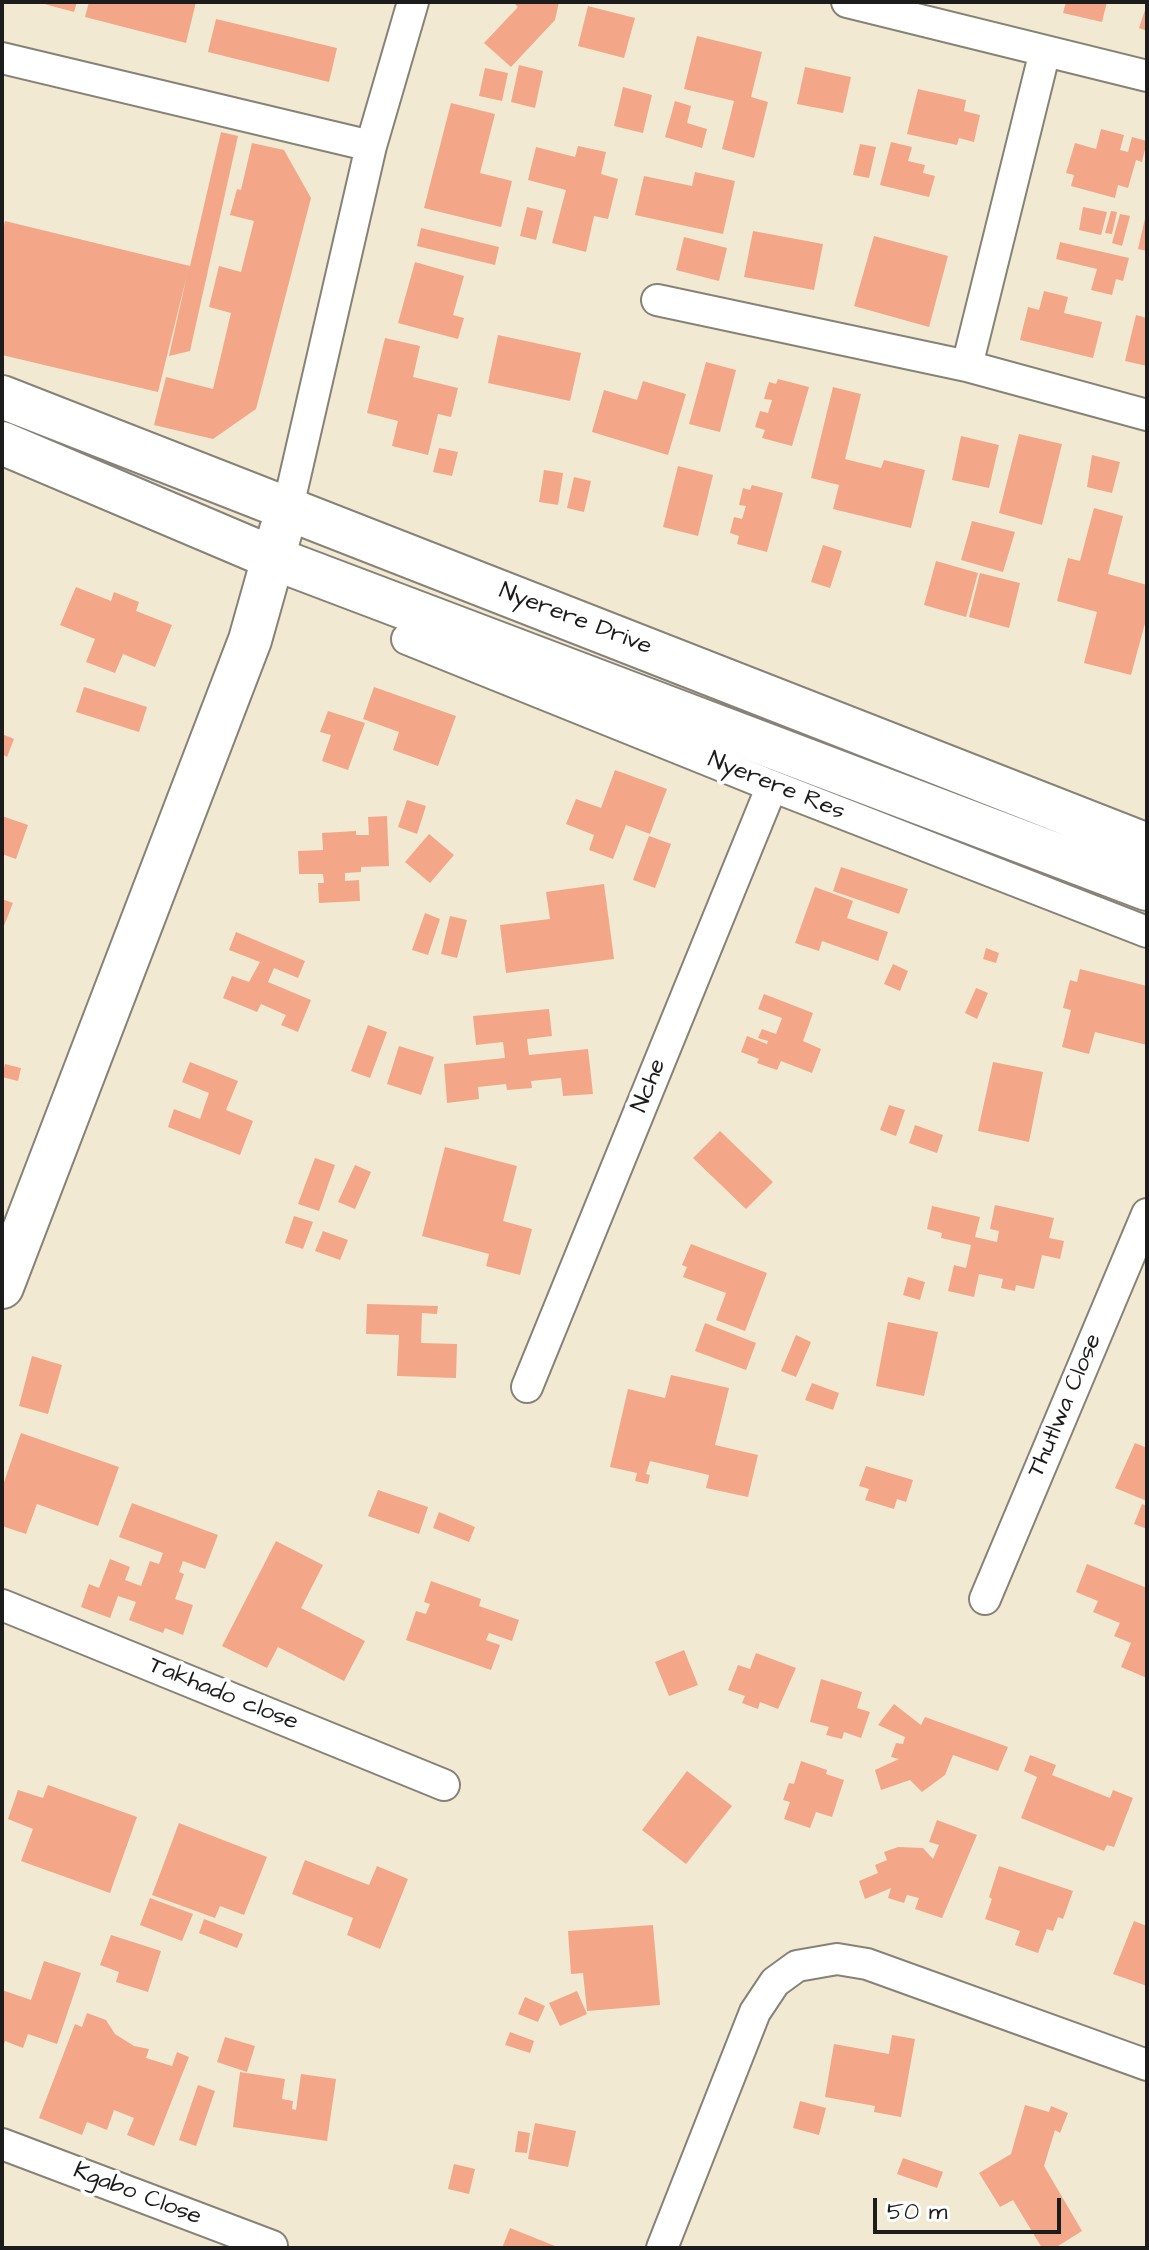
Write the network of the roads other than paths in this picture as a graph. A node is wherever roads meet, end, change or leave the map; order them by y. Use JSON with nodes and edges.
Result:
{"nodes":[{"id":1,"x":413,"y":2,"type":"edge"},
{"id":2,"x":847,"y":2,"type":"edge"},
{"id":3,"x":1045,"y":51,"type":"junction"},
{"id":4,"x":2,"y":58,"type":"edge"},
{"id":5,"x":1147,"y":76,"type":"edge"},
{"id":6,"x":371,"y":146,"type":"junction"},
{"id":7,"x":657,"y":300,"type":"dead end"},
{"id":8,"x":967,"y":366,"type":"junction"},
{"id":9,"x":2,"y":397,"type":"edge"},
{"id":10,"x":1147,"y":415,"type":"edge"},
{"id":11,"x":2,"y":443,"type":"edge"},
{"id":12,"x":288,"y":507,"type":"junction"},
{"id":13,"x":273,"y":558,"type":"junction"},
{"id":14,"x":407,"y":639,"type":"dead end"},
{"id":15,"x":772,"y":786,"type":"junction"},
{"id":16,"x":1147,"y":845,"type":"edge"},
{"id":17,"x":1147,"y":889,"type":"edge"},
{"id":18,"x":1147,"y":932,"type":"edge"},
{"id":19,"x":1147,"y":1214,"type":"edge"},
{"id":20,"x":2,"y":1287,"type":"edge"},
{"id":21,"x":527,"y":1387,"type":"dead end"},
{"id":22,"x":985,"y":1599,"type":"dead end"},
{"id":23,"x":2,"y":1605,"type":"edge"},
{"id":24,"x":444,"y":1785,"type":"dead end"},
{"id":25,"x":1147,"y":2065,"type":"edge"},
{"id":26,"x":2,"y":2144,"type":"edge"},
{"id":27,"x":272,"y":2246,"type":"edge"},
{"id":28,"x":662,"y":2248,"type":"edge"}],
"edges":[{"from":1,"to":6,"type":"street"},
{"from":2,"to":3,"type":"street"},
{"from":3,"to":5,"type":"street"},
{"from":3,"to":8,"type":"street"},
{"from":4,"to":6,"type":"street"},
{"from":6,"to":12,"type":"street"},
{"from":7,"to":8,"type":"street"},
{"from":8,"to":10,"type":"street"},
{"from":9,"to":12,"type":"main road","name":"Nyerere Drive"},
{"from":11,"to":13,"type":"main road","name":"Nyerere Drive"},
{"from":12,"to":13,"type":"main road"},
{"from":12,"to":16,"type":"main road","name":"Nyerere Drive"},
{"from":13,"to":17,"type":"main road","name":"Nyerere Drive"},
{"from":13,"to":20,"type":"main road"},
{"from":14,"to":15,"type":"street","name":"Nyerere Res"},
{"from":15,"to":18,"type":"street","name":"Nyerere Res"},
{"from":15,"to":21,"type":"street","name":"Nche"},
{"from":19,"to":22,"type":"street","name":"Thutlwa Close"},
{"from":23,"to":24,"type":"street","name":"Takhado close"},
{"from":25,"to":28,"type":"street"},
{"from":26,"to":27,"type":"street","name":"Kgabo Close"}]}
